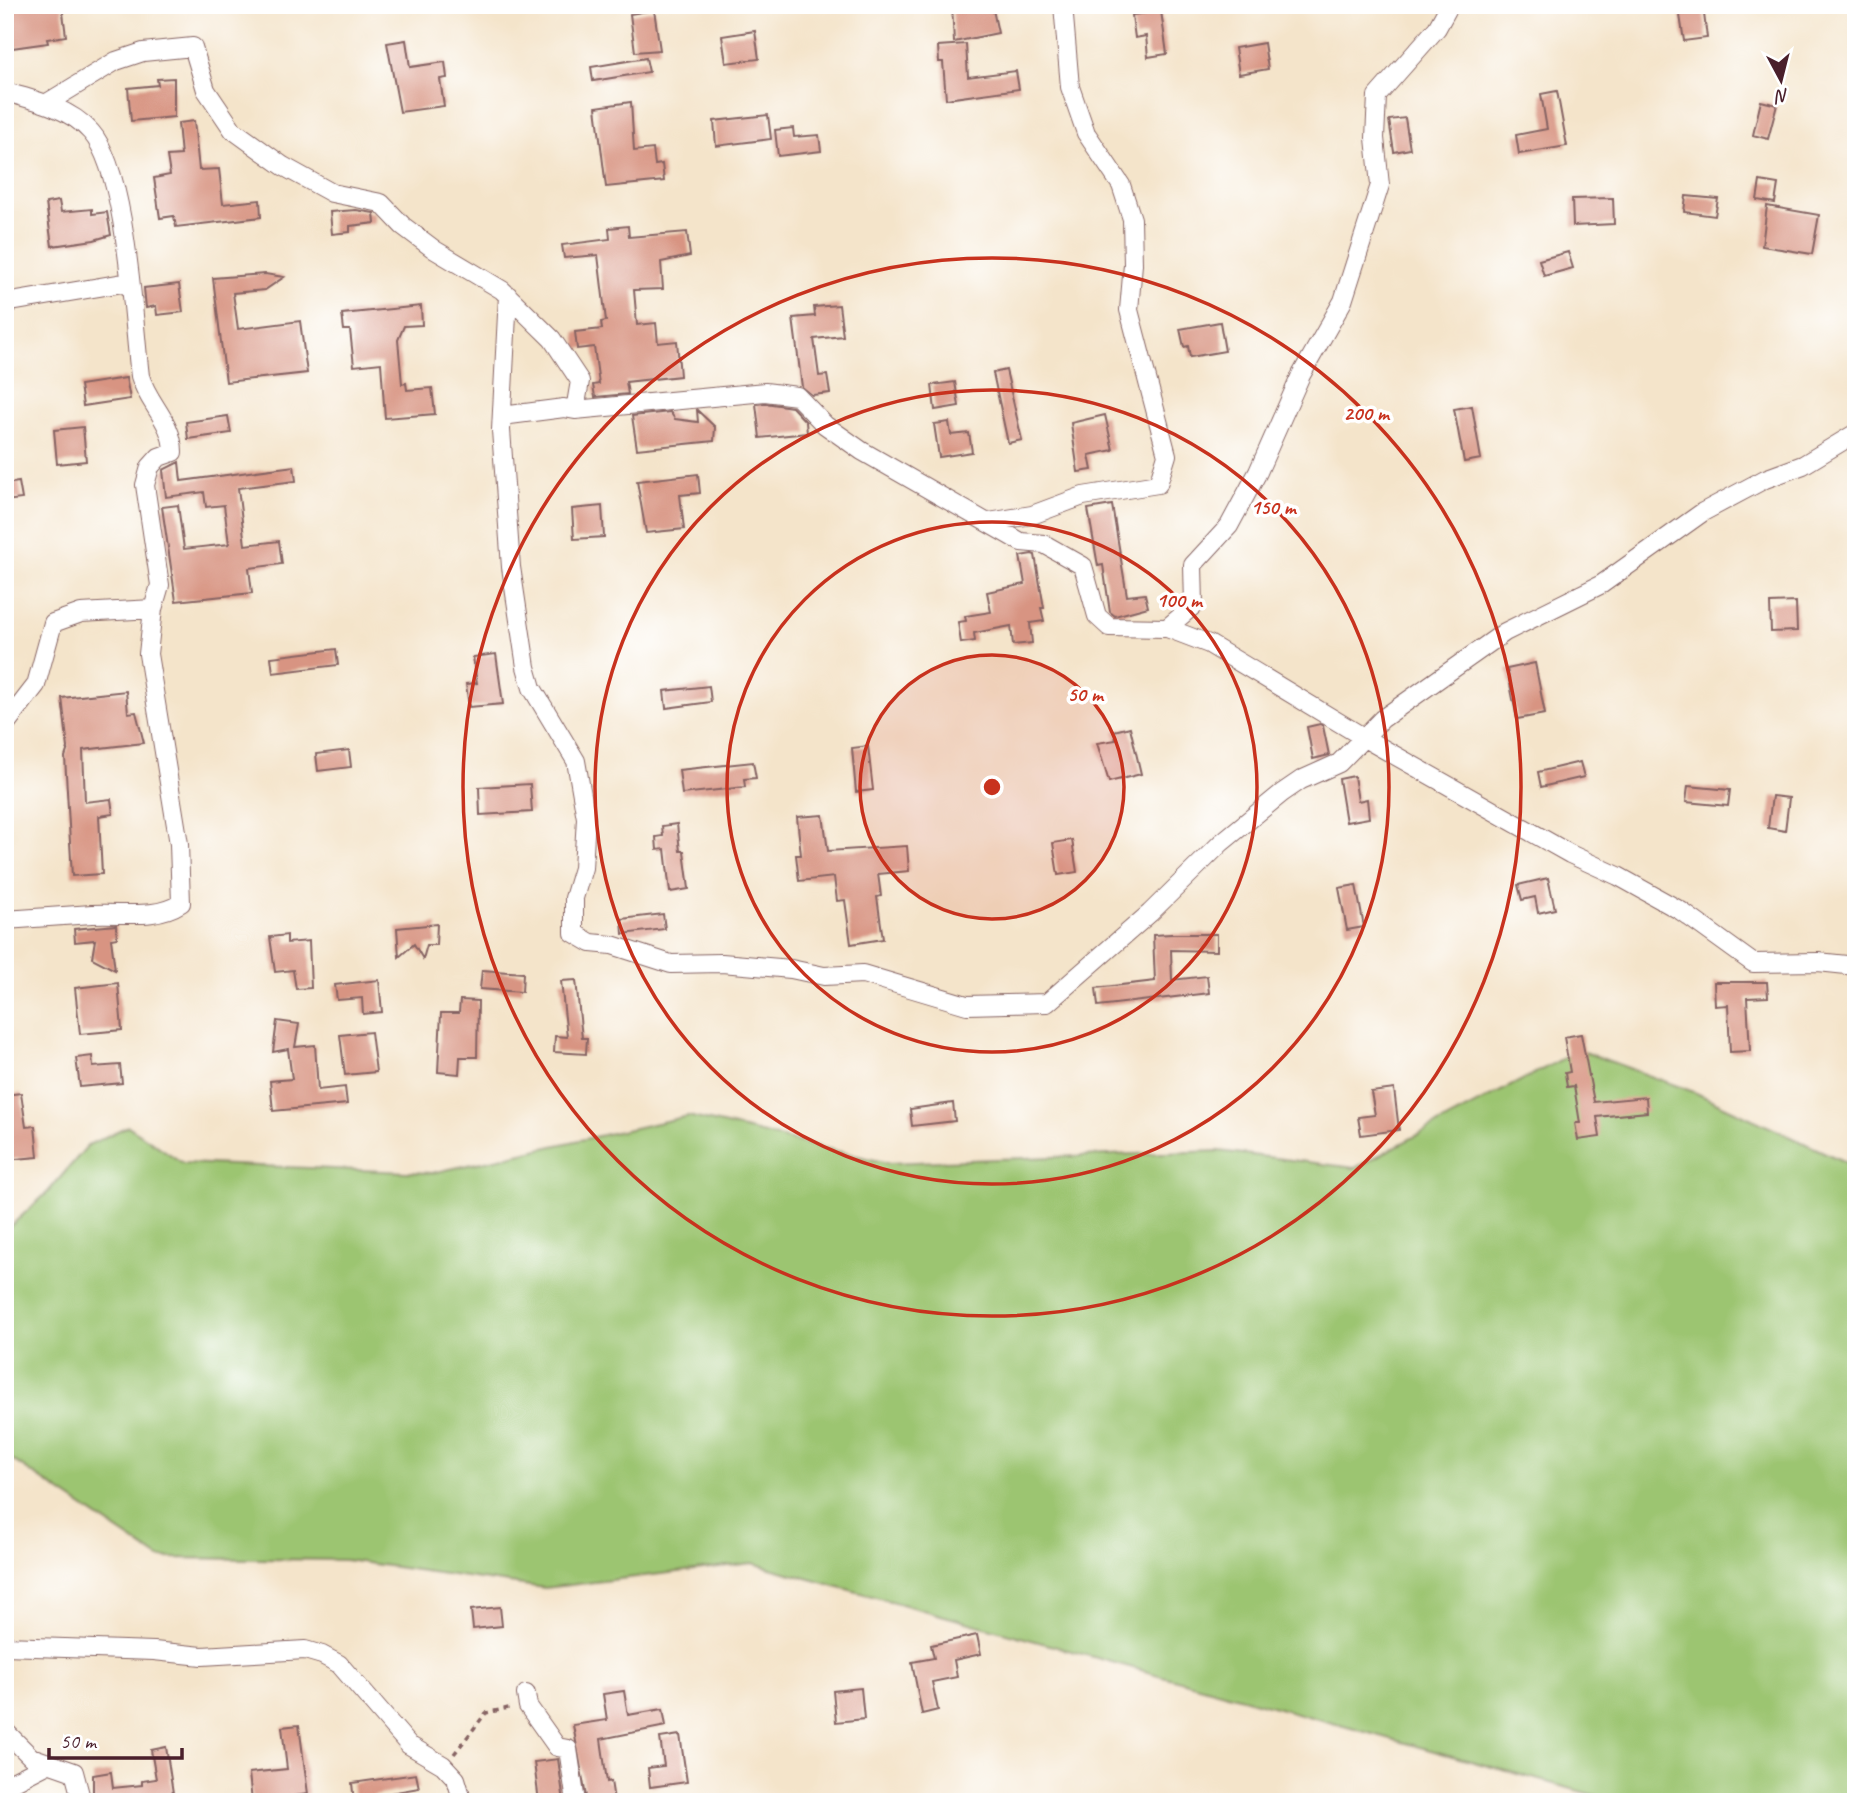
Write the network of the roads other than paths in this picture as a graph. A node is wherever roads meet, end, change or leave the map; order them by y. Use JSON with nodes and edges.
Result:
{"nodes":[{"id":1,"x":1063,"y":5,"type":"edge"},
{"id":2,"x":1448,"y":8,"type":"dead end"},
{"id":3,"x":5,"y":92,"type":"edge"},
{"id":4,"x":47,"y":103,"type":"junction"},
{"id":5,"x":129,"y":282,"type":"junction"},
{"id":6,"x":508,"y":295,"type":"junction"},
{"id":7,"x":5,"y":303,"type":"edge"},
{"id":8,"x":575,"y":410,"type":"junction"},
{"id":9,"x":502,"y":416,"type":"junction"},
{"id":10,"x":1856,"y":433,"type":"edge"},
{"id":11,"x":989,"y":523,"type":"junction"},
{"id":12,"x":153,"y":609,"type":"junction"},
{"id":13,"x":1167,"y":628,"type":"junction"},
{"id":14,"x":1382,"y":719,"type":"junction"},
{"id":15,"x":1337,"y":721,"type":"junction"},
{"id":16,"x":5,"y":725,"type":"edge"},
{"id":17,"x":1365,"y":738,"type":"junction"},
{"id":18,"x":5,"y":920,"type":"edge"},
{"id":19,"x":1856,"y":966,"type":"edge"},
{"id":20,"x":5,"y":1646,"type":"edge"},
{"id":21,"x":527,"y":1699,"type":"road end"},
{"id":22,"x":5,"y":1731,"type":"edge"},
{"id":23,"x":46,"y":1765,"type":"junction"},
{"id":24,"x":5,"y":1786,"type":"edge"},
{"id":25,"x":82,"y":1802,"type":"edge"},
{"id":26,"x":463,"y":1802,"type":"edge"},
{"id":27,"x":576,"y":1802,"type":"edge"}],
"edges":[{"from":1,"to":11,"type":"street"},
{"from":2,"to":13,"type":"street"},
{"from":3,"to":4,"type":"street"},
{"from":4,"to":5,"type":"street"},
{"from":4,"to":6,"type":"street"},
{"from":5,"to":7,"type":"street"},
{"from":5,"to":12,"type":"street"},
{"from":6,"to":8,"type":"street"},
{"from":6,"to":9,"type":"street"},
{"from":8,"to":9,"type":"street"},
{"from":8,"to":11,"type":"street"},
{"from":9,"to":17,"type":"street"},
{"from":10,"to":14,"type":"street"},
{"from":11,"to":13,"type":"street"},
{"from":12,"to":16,"type":"street"},
{"from":12,"to":18,"type":"street"},
{"from":13,"to":15,"type":"street"},
{"from":14,"to":15,"type":"street"},
{"from":14,"to":17,"type":"street"},
{"from":15,"to":17,"type":"street"},
{"from":17,"to":19,"type":"street"},
{"from":20,"to":26,"type":"street"},
{"from":21,"to":27,"type":"street"},
{"from":22,"to":23,"type":"street"},
{"from":23,"to":24,"type":"street"},
{"from":23,"to":25,"type":"street"}]}
